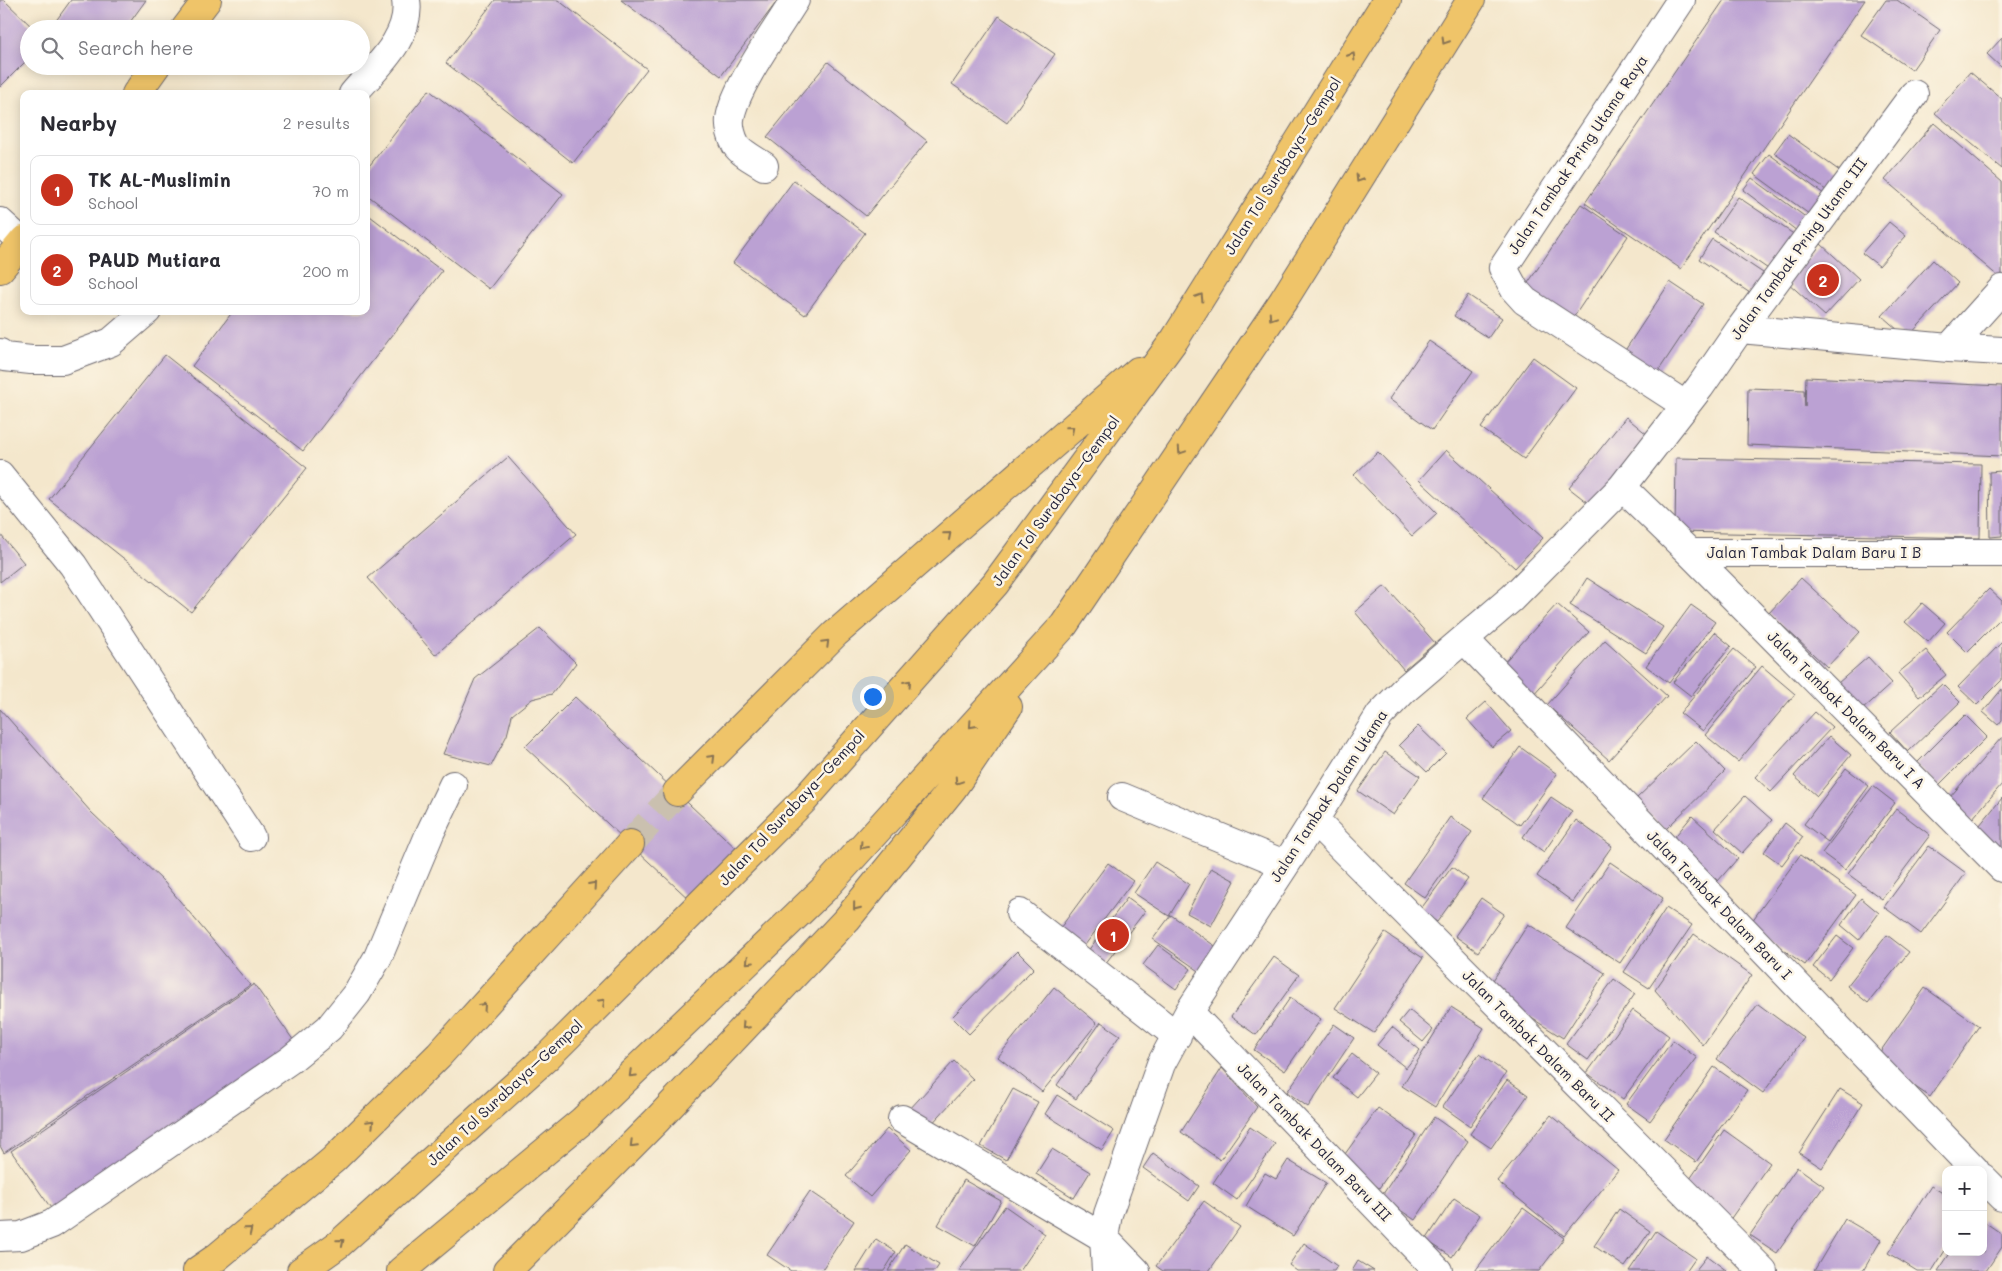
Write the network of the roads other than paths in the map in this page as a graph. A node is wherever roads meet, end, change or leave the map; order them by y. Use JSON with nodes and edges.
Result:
{"nodes":[{"id":1,"x":207,"y":0,"type":"edge"},
{"id":2,"x":406,"y":0,"type":"edge"},
{"id":3,"x":795,"y":0,"type":"edge"},
{"id":4,"x":1387,"y":0,"type":"edge"},
{"id":5,"x":1470,"y":0,"type":"edge"},
{"id":6,"x":1681,"y":0,"type":"edge"},
{"id":7,"x":192,"y":20,"type":"edge"},
{"id":8,"x":370,"y":74,"type":"edge"},
{"id":9,"x":150,"y":75,"type":"edge"},
{"id":10,"x":370,"y":75,"type":"edge"},
{"id":11,"x":139,"y":90,"type":"edge"},
{"id":12,"x":356,"y":90,"type":"edge"},
{"id":13,"x":1914,"y":94,"type":"dead end"},
{"id":14,"x":764,"y":166,"type":"dead end"},
{"id":15,"x":0,"y":222,"type":"edge"},
{"id":16,"x":20,"y":239,"type":"edge"},
{"id":17,"x":20,"y":245,"type":"edge"},
{"id":18,"x":0,"y":269,"type":"edge"},
{"id":19,"x":2002,"y":288,"type":"edge"},
{"id":20,"x":142,"y":315,"type":"edge"},
{"id":21,"x":1740,"y":329,"type":"junction"},
{"id":22,"x":1174,"y":339,"type":"junction"},
{"id":23,"x":1949,"y":348,"type":"junction"},
{"id":24,"x":2002,"y":350,"type":"edge"},
{"id":25,"x":0,"y":353,"type":"edge"},
{"id":26,"x":1685,"y":405,"type":"junction"},
{"id":27,"x":0,"y":475,"type":"edge"},
{"id":28,"x":1622,"y":488,"type":"junction"},
{"id":29,"x":1690,"y":553,"type":"junction"},
{"id":30,"x":2002,"y":553,"type":"edge"},
{"id":31,"x":1064,"y":625,"type":"junction"},
{"id":32,"x":1464,"y":639,"type":"junction"},
{"id":33,"x":453,"y":786,"type":"dead end"},
{"id":34,"x":677,"y":792,"type":"tunnel mouth"},
{"id":35,"x":1122,"y":797,"type":"dead end"},
{"id":36,"x":1314,"y":820,"type":"junction"},
{"id":37,"x":252,"y":837,"type":"dead end"},
{"id":38,"x":630,"y":844,"type":"tunnel mouth"},
{"id":39,"x":1284,"y":864,"type":"junction"},
{"id":40,"x":2002,"y":868,"type":"edge"},
{"id":41,"x":1020,"y":913,"type":"dead end"},
{"id":42,"x":1190,"y":1012,"type":"junction"},
{"id":43,"x":1177,"y":1036,"type":"junction"},
{"id":44,"x":902,"y":1119,"type":"dead end"},
{"id":45,"x":1972,"y":1166,"type":"edge"},
{"id":46,"x":1987,"y":1182,"type":"edge"},
{"id":47,"x":2002,"y":1197,"type":"edge"},
{"id":48,"x":0,"y":1237,"type":"edge"},
{"id":49,"x":1104,"y":1238,"type":"junction"},
{"id":50,"x":206,"y":1264,"type":"edge"},
{"id":51,"x":176,"y":1271,"type":"edge"},
{"id":52,"x":301,"y":1271,"type":"edge"},
{"id":53,"x":401,"y":1271,"type":"edge"},
{"id":54,"x":507,"y":1271,"type":"edge"},
{"id":55,"x":1106,"y":1271,"type":"edge"},
{"id":56,"x":1136,"y":1271,"type":"edge"},
{"id":57,"x":1438,"y":1271,"type":"edge"},
{"id":58,"x":1763,"y":1271,"type":"edge"}],
"edges":[{"from":1,"to":7,"type":"main road"},
{"from":2,"to":8,"type":"street"},
{"from":3,"to":14,"type":"street"},
{"from":22,"to":4,"type":"main road","name":"Jalan Tol Surabaya–Gempol","one_way":true},
{"from":5,"to":31,"type":"main road","one_way":true},
{"from":6,"to":26,"type":"street","name":"Jalan Tambak Pring Utama Raya"},
{"from":9,"to":11,"type":"main road"},
{"from":10,"to":12,"type":"street"},
{"from":13,"to":21,"type":"street","name":"Jalan Tambak Pring Utama III"},
{"from":15,"to":16,"type":"street"},
{"from":17,"to":18,"type":"main road"},
{"from":19,"to":23,"type":"street"},
{"from":20,"to":25,"type":"street"},
{"from":21,"to":23,"type":"street"},
{"from":21,"to":26,"type":"street","name":"Jalan Tambak Pring Utama III"},
{"from":34,"to":22,"type":"main road","one_way":true},
{"from":52,"to":22,"type":"main road","name":"Jalan Tol Surabaya–Gempol","one_way":true},
{"from":23,"to":24,"type":"street"},
{"from":26,"to":28,"type":"street","name":"Jalan Tambak Dalam Utama"},
{"from":27,"to":37,"type":"street"},
{"from":28,"to":29,"type":"street","name":"Jalan Tambak Dalam Baru I B"},
{"from":28,"to":32,"type":"street","name":"Jalan Tambak Dalam Utama"},
{"from":29,"to":30,"type":"street","name":"Jalan Tambak Dalam Baru I B"},
{"from":29,"to":40,"type":"street","name":"Jalan Tambak Dalam Baru I A"},
{"from":31,"to":53,"type":"main road","one_way":true},
{"from":31,"to":54,"type":"main road","one_way":true},
{"from":32,"to":36,"type":"street","name":"Jalan Tambak Dalam Utama"},
{"from":32,"to":45,"type":"street","name":"Jalan Tambak Dalam Baru I"},
{"from":33,"to":48,"type":"street"},
{"from":35,"to":39,"type":"street"},
{"from":36,"to":39,"type":"street","name":"Jalan Tambak Dalam Utama"},
{"from":36,"to":58,"type":"street","name":"Jalan Tambak Dalam Baru II"},
{"from":50,"to":38,"type":"main road","one_way":true},
{"from":39,"to":42,"type":"street","name":"Jalan Tambak Dalam Utama"},
{"from":41,"to":43,"type":"street"},
{"from":42,"to":43,"type":"street","name":"Jalan Tambak Dalam Utama"},
{"from":42,"to":57,"type":"street","name":"Jalan Tambak Dalam Baru III"},
{"from":43,"to":49,"type":"street","name":"Jalan Tambak Dalam Utama"},
{"from":44,"to":49,"type":"street"},
{"from":46,"to":47,"type":"street"},
{"from":49,"to":55,"type":"street","name":"Jalan Tambak Dalam Utama"},
{"from":49,"to":56,"type":"street"},
{"from":50,"to":51,"type":"main road"}]}
